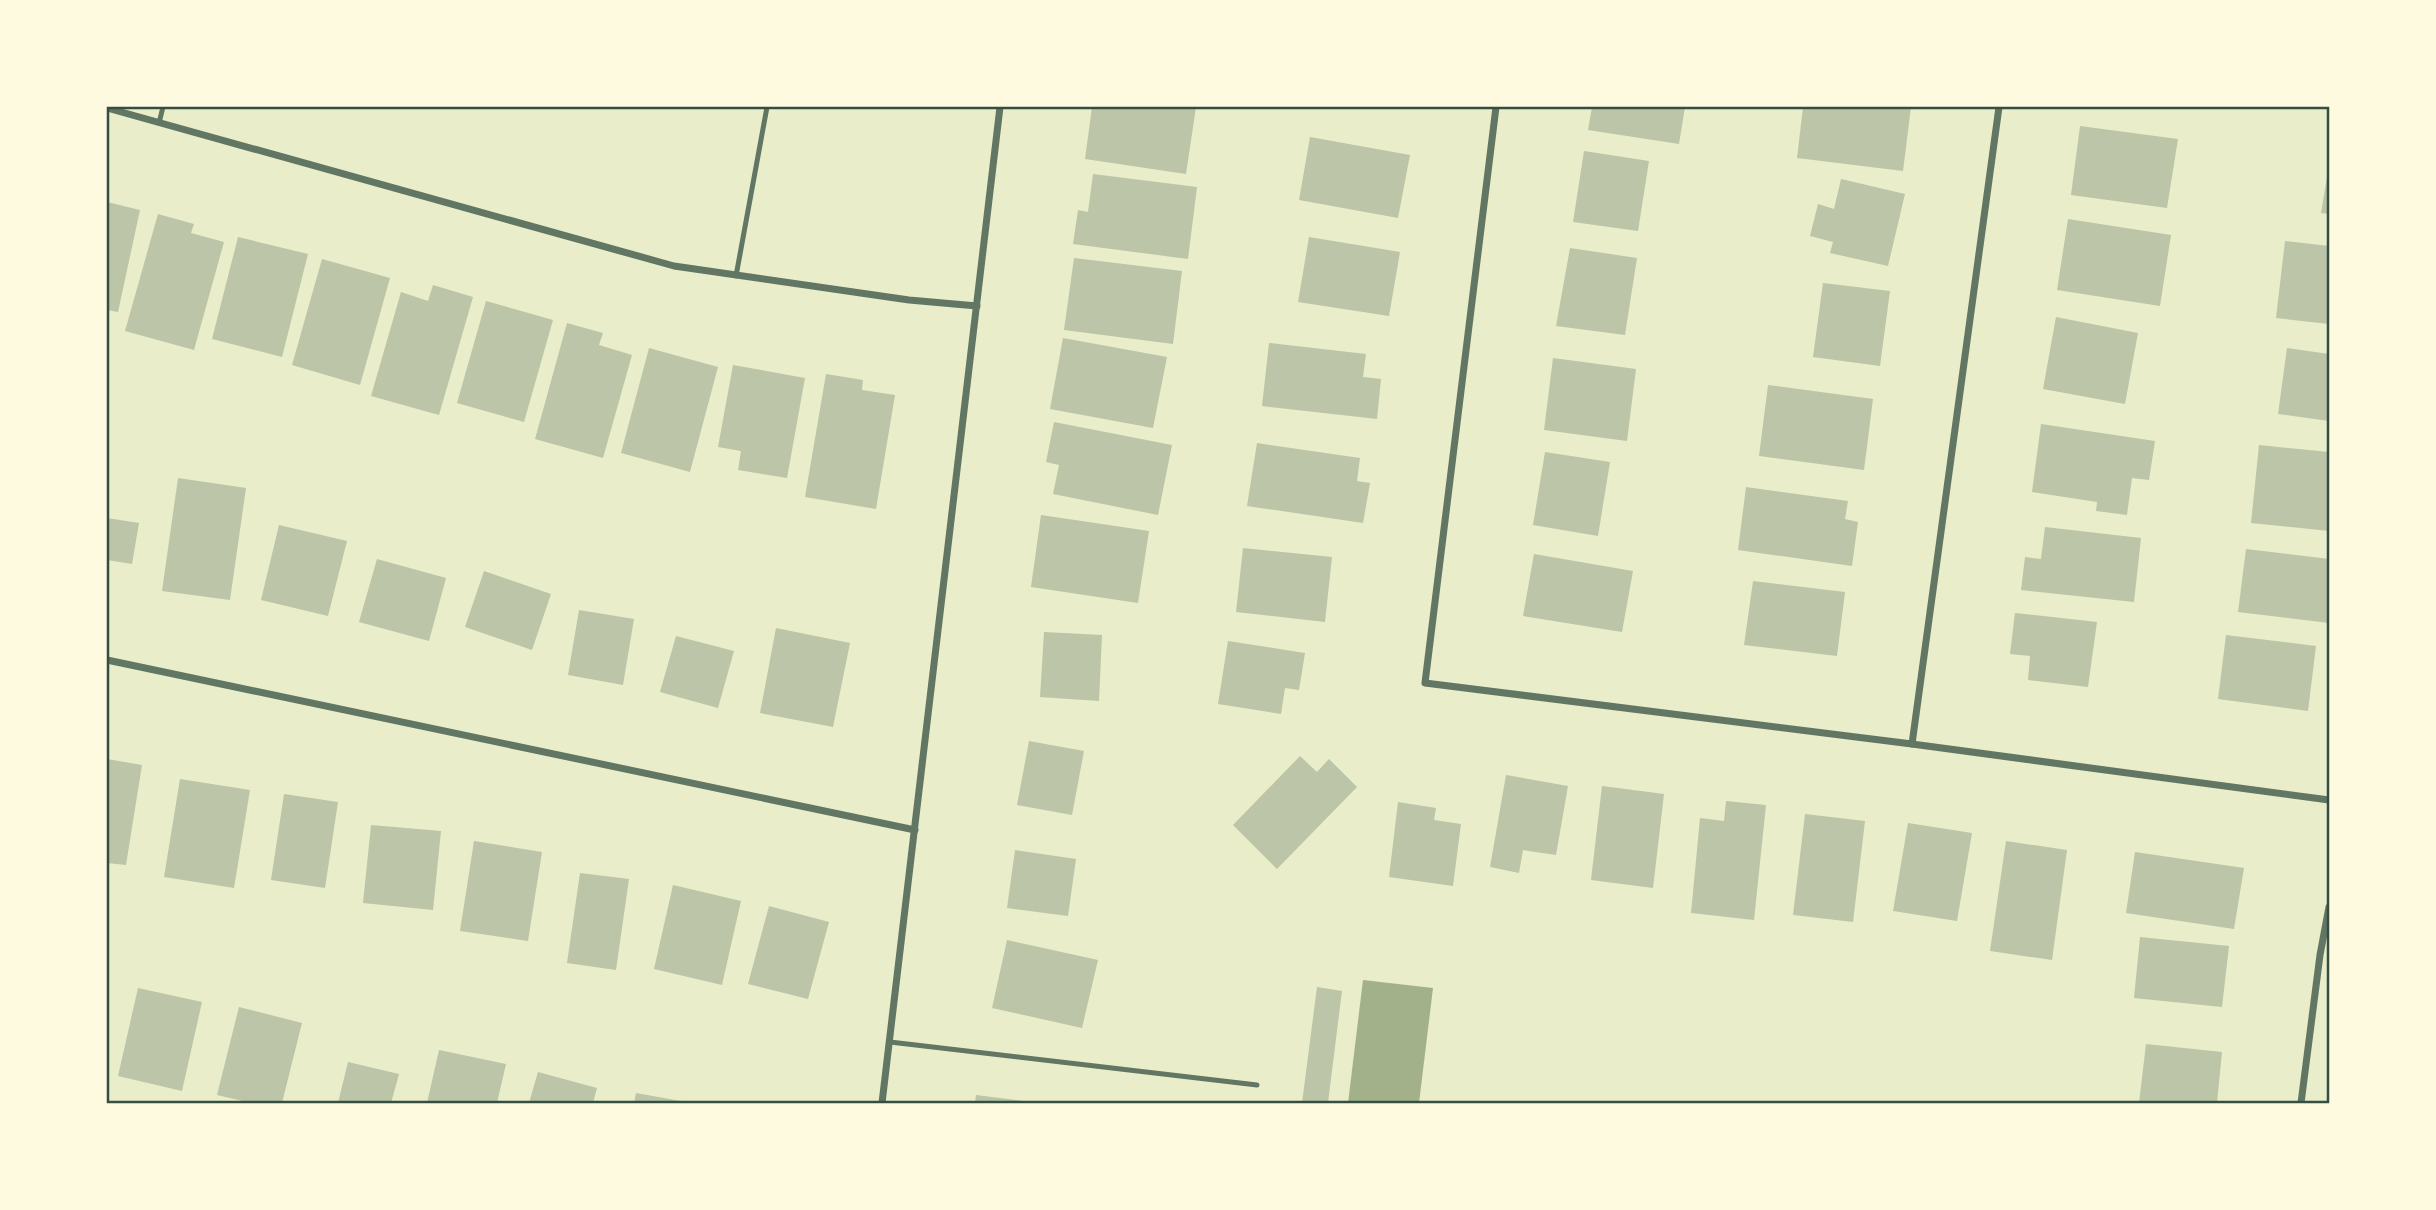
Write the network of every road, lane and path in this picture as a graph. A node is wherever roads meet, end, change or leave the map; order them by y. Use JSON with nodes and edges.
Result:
{"nodes":[{"id":1,"x":163,"y":107,"type":"edge"},
{"id":2,"x":767,"y":107,"type":"edge"},
{"id":3,"x":1000,"y":107,"type":"edge"},
{"id":4,"x":1496,"y":107,"type":"edge"},
{"id":5,"x":1999,"y":107,"type":"edge"},
{"id":6,"x":107,"y":108,"type":"edge"},
{"id":7,"x":159,"y":123,"type":"junction"},
{"id":8,"x":736,"y":276,"type":"junction"},
{"id":9,"x":977,"y":306,"type":"junction"},
{"id":10,"x":107,"y":660,"type":"edge"},
{"id":11,"x":1912,"y":744,"type":"junction"},
{"id":12,"x":2329,"y":800,"type":"edge"},
{"id":13,"x":915,"y":830,"type":"junction"},
{"id":14,"x":2329,"y":907,"type":"edge"},
{"id":15,"x":890,"y":1042,"type":"junction"},
{"id":16,"x":1257,"y":1085,"type":"dead end"},
{"id":17,"x":882,"y":1103,"type":"edge"},
{"id":18,"x":2301,"y":1103,"type":"edge"}],
"edges":[{"from":1,"to":7,"type":"lane"},
{"from":2,"to":8,"type":"lane"},
{"from":3,"to":9,"type":"street"},
{"from":4,"to":11,"type":"street"},
{"from":5,"to":11,"type":"street"},
{"from":6,"to":7,"type":"street"},
{"from":7,"to":8,"type":"street"},
{"from":8,"to":9,"type":"street"},
{"from":9,"to":13,"type":"street"},
{"from":10,"to":13,"type":"street"},
{"from":11,"to":12,"type":"street"},
{"from":13,"to":15,"type":"street"},
{"from":14,"to":18,"type":"street"},
{"from":15,"to":16,"type":"lane"},
{"from":15,"to":17,"type":"street"}]}
